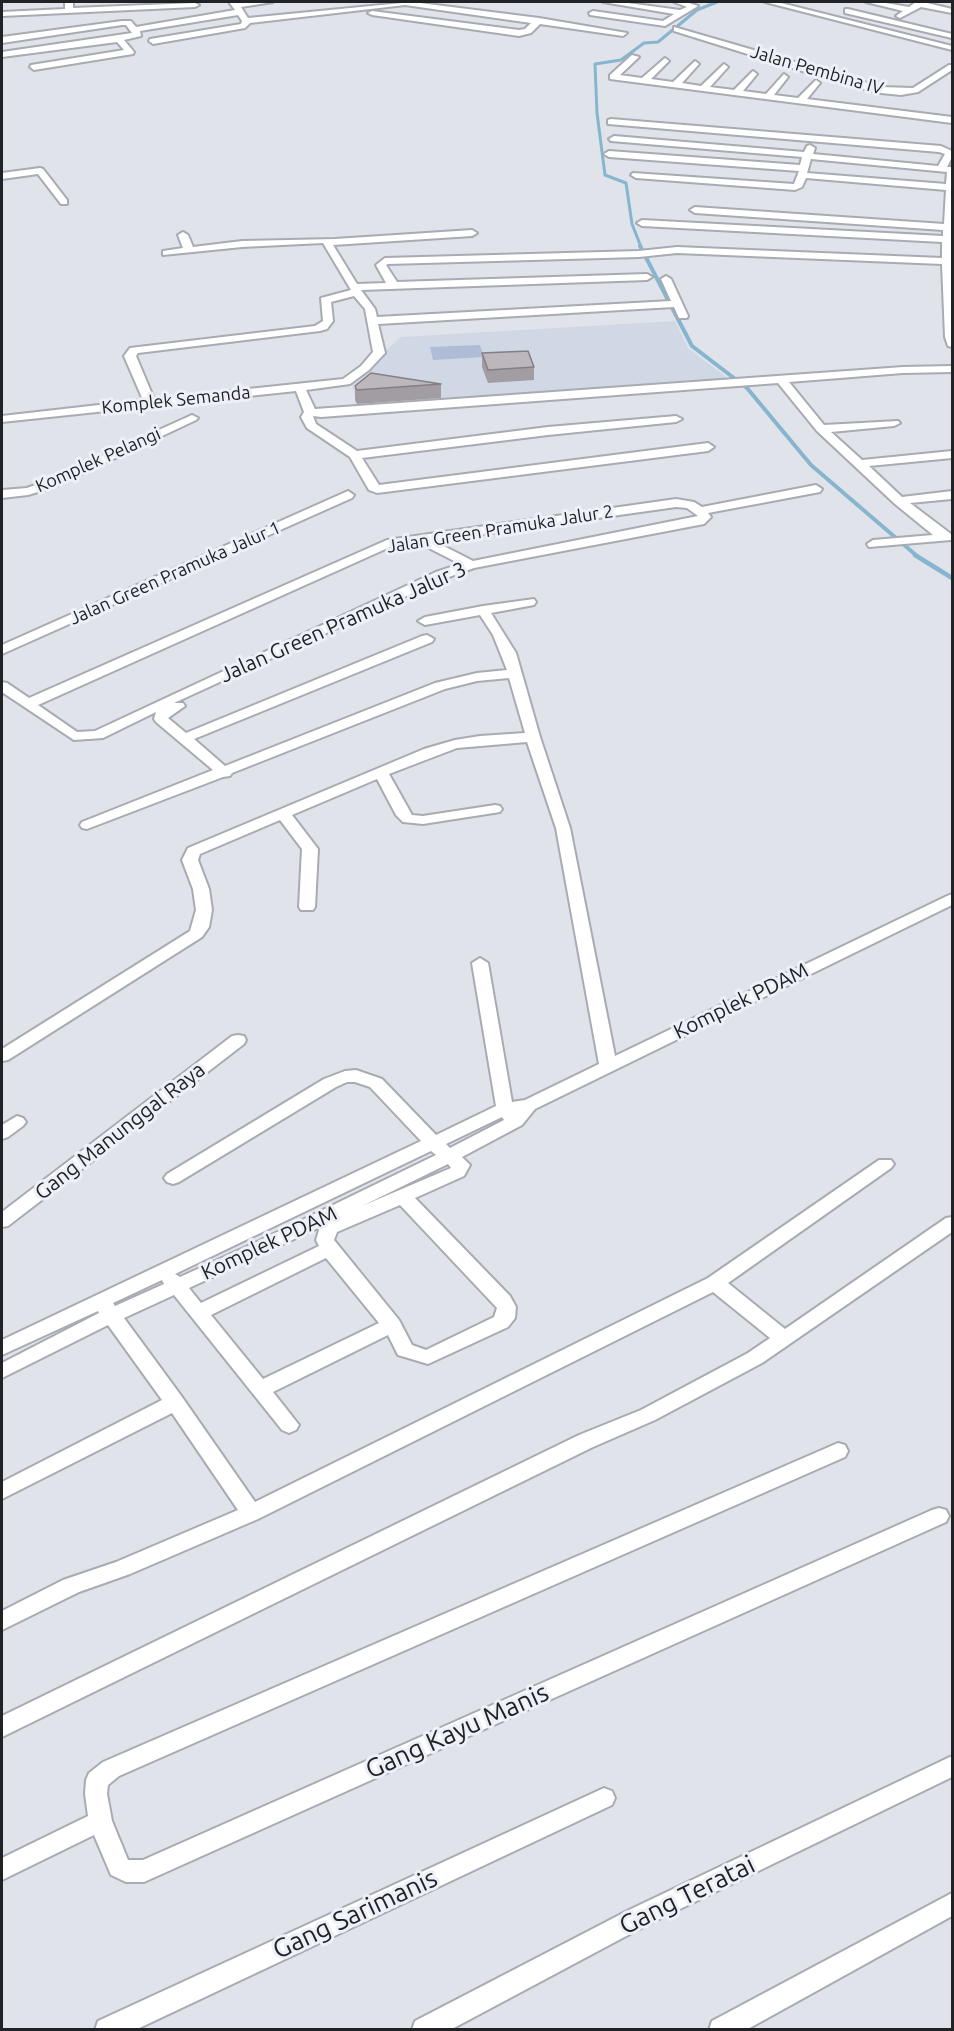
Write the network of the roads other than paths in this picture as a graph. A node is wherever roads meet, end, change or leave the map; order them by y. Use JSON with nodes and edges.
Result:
{"nodes":[{"id":1,"x":269,"y":2,"type":"edge"},
{"id":2,"x":405,"y":2,"type":"edge"},
{"id":3,"x":607,"y":2,"type":"edge"},
{"id":4,"x":678,"y":2,"type":"edge"},
{"id":5,"x":769,"y":2,"type":"edge"},
{"id":6,"x":870,"y":2,"type":"edge"},
{"id":7,"x":922,"y":3,"type":"edge"},
{"id":8,"x":195,"y":5,"type":"dead end"},
{"id":9,"x":69,"y":6,"type":"edge"},
{"id":10,"x":236,"y":6,"type":"edge"},
{"id":11,"x":835,"y":7,"type":"dead end"},
{"id":12,"x":352,"y":10,"type":"junction"},
{"id":13,"x":910,"y":10,"type":"junction"},
{"id":14,"x":593,"y":13,"type":"dead end"},
{"id":15,"x":681,"y":13,"type":"junction"},
{"id":16,"x":2,"y":14,"type":"edge"},
{"id":17,"x":945,"y":19,"type":"edge"},
{"id":18,"x":539,"y":20,"type":"junction"},
{"id":19,"x":246,"y":21,"type":"junction"},
{"id":20,"x":892,"y":21,"type":"junction"},
{"id":21,"x":10,"y":24,"type":"dead end"},
{"id":22,"x":677,"y":29,"type":"dead end"},
{"id":23,"x":134,"y":30,"type":"junction"},
{"id":24,"x":927,"y":30,"type":"junction"},
{"id":25,"x":46,"y":33,"type":"junction"},
{"id":26,"x":623,"y":33,"type":"dead end"},
{"id":27,"x":952,"y":36,"type":"edge"},
{"id":28,"x":119,"y":39,"type":"junction"},
{"id":29,"x":2,"y":40,"type":"edge"},
{"id":30,"x":153,"y":41,"type":"dead end"},
{"id":31,"x":952,"y":48,"type":"edge"},
{"id":32,"x":23,"y":52,"type":"junction"},
{"id":33,"x":2,"y":55,"type":"edge"},
{"id":34,"x":635,"y":57,"type":"dead end"},
{"id":35,"x":665,"y":61,"type":"dead end"},
{"id":36,"x":694,"y":64,"type":"dead end"},
{"id":37,"x":34,"y":67,"type":"junction"},
{"id":38,"x":724,"y":67,"type":"dead end"},
{"id":39,"x":952,"y":67,"type":"edge"},
{"id":40,"x":753,"y":74,"type":"dead end"},
{"id":41,"x":40,"y":75,"type":"dead end"},
{"id":42,"x":784,"y":77,"type":"dead end"},
{"id":43,"x":644,"y":81,"type":"junction"},
{"id":44,"x":816,"y":83,"type":"dead end"},
{"id":45,"x":675,"y":85,"type":"junction"},
{"id":46,"x":847,"y":87,"type":"dead end"},
{"id":47,"x":704,"y":88,"type":"junction"},
{"id":48,"x":881,"y":90,"type":"junction"},
{"id":49,"x":735,"y":93,"type":"junction"},
{"id":50,"x":768,"y":97,"type":"junction"},
{"id":51,"x":800,"y":101,"type":"junction"},
{"id":52,"x":833,"y":105,"type":"junction"},
{"id":53,"x":866,"y":110,"type":"junction"},
{"id":54,"x":952,"y":119,"type":"edge"},
{"id":55,"x":611,"y":122,"type":"dead end"},
{"id":56,"x":614,"y":139,"type":"dead end"},
{"id":57,"x":813,"y":139,"type":"junction"},
{"id":58,"x":609,"y":154,"type":"dead end"},
{"id":59,"x":807,"y":156,"type":"junction"},
{"id":60,"x":942,"y":167,"type":"junction"},
{"id":61,"x":802,"y":171,"type":"junction"},
{"id":62,"x":636,"y":175,"type":"dead end"},
{"id":63,"x":2,"y":176,"type":"edge"},
{"id":64,"x":950,"y":187,"type":"junction"},
{"id":65,"x":64,"y":202,"type":"dead end"},
{"id":66,"x":696,"y":210,"type":"dead end"},
{"id":67,"x":642,"y":223,"type":"dead end"},
{"id":68,"x":948,"y":227,"type":"junction"},
{"id":69,"x":472,"y":233,"type":"dead end"},
{"id":70,"x":183,"y":235,"type":"dead end"},
{"id":71,"x":947,"y":239,"type":"junction"},
{"id":72,"x":331,"y":240,"type":"junction"},
{"id":73,"x":189,"y":249,"type":"junction"},
{"id":74,"x":167,"y":253,"type":"dead end"},
{"id":75,"x":533,"y":258,"type":"junction"},
{"id":76,"x":950,"y":260,"type":"edge"},
{"id":77,"x":647,"y":277,"type":"dead end"},
{"id":78,"x":666,"y":279,"type":"dead end"},
{"id":79,"x":538,"y":281,"type":"junction"},
{"id":80,"x":393,"y":285,"type":"junction"},
{"id":81,"x":356,"y":290,"type":"junction"},
{"id":82,"x":673,"y":304,"type":"junction"},
{"id":83,"x":683,"y":316,"type":"dead end"},
{"id":84,"x":371,"y":321,"type":"junction"},
{"id":85,"x":952,"y":344,"type":"edge"},
{"id":86,"x":952,"y":369,"type":"edge"},
{"id":87,"x":781,"y":379,"type":"junction"},
{"id":88,"x":300,"y":388,"type":"junction"},
{"id":89,"x":149,"y":402,"type":"junction"},
{"id":90,"x":310,"y":412,"type":"junction"},
{"id":91,"x":192,"y":418,"type":"dead end"},
{"id":92,"x":2,"y":419,"type":"edge"},
{"id":93,"x":676,"y":419,"type":"dead end"},
{"id":94,"x":894,"y":423,"type":"dead end"},
{"id":95,"x":821,"y":429,"type":"junction"},
{"id":96,"x":708,"y":447,"type":"dead end"},
{"id":97,"x":952,"y":454,"type":"edge"},
{"id":98,"x":355,"y":455,"type":"junction"},
{"id":99,"x":858,"y":464,"type":"junction"},
{"id":100,"x":816,"y":489,"type":"dead end"},
{"id":101,"x":2,"y":494,"type":"edge"},
{"id":102,"x":348,"y":495,"type":"dead end"},
{"id":103,"x":952,"y":495,"type":"edge"},
{"id":104,"x":899,"y":501,"type":"junction"},
{"id":105,"x":700,"y":512,"type":"junction"},
{"id":106,"x":948,"y":537,"type":"edge"},
{"id":107,"x":420,"y":539,"type":"junction"},
{"id":108,"x":873,"y":544,"type":"dead end"},
{"id":109,"x":471,"y":565,"type":"junction"},
{"id":110,"x":529,"y":602,"type":"dead end"},
{"id":111,"x":395,"y":608,"type":"dead end"},
{"id":112,"x":483,"y":610,"type":"junction"},
{"id":113,"x":424,"y":621,"type":"dead end"},
{"id":114,"x":427,"y":639,"type":"dead end"},
{"id":115,"x":2,"y":650,"type":"edge"},
{"id":116,"x":515,"y":673,"type":"junction"},
{"id":117,"x":2,"y":686,"type":"edge"},
{"id":118,"x":28,"y":704,"type":"junction"},
{"id":119,"x":533,"y":737,"type":"junction"},
{"id":120,"x":185,"y":738,"type":"junction"},
{"id":121,"x":225,"y":773,"type":"junction"},
{"id":122,"x":381,"y":773,"type":"junction"},
{"id":123,"x":495,"y":809,"type":"dead end"},
{"id":124,"x":282,"y":813,"type":"junction"},
{"id":125,"x":87,"y":825,"type":"dead end"},
{"id":126,"x":952,"y":899,"type":"edge"},
{"id":127,"x":307,"y":907,"type":"dead end"},
{"id":128,"x":480,"y":963,"type":"dead end"},
{"id":129,"x":238,"y":1040,"type":"dead end"},
{"id":130,"x":2,"y":1056,"type":"edge"},
{"id":131,"x":608,"y":1065,"type":"junction"},
{"id":132,"x":511,"y":1115,"type":"junction"},
{"id":133,"x":17,"y":1122,"type":"dead end"},
{"id":134,"x":2,"y":1133,"type":"edge"},
{"id":135,"x":434,"y":1144,"type":"junction"},
{"id":136,"x":449,"y":1156,"type":"junction"},
{"id":137,"x":885,"y":1164,"type":"dead end"},
{"id":138,"x":173,"y":1178,"type":"dead end"},
{"id":139,"x":403,"y":1197,"type":"junction"},
{"id":140,"x":2,"y":1221,"type":"edge"},
{"id":141,"x":952,"y":1223,"type":"edge"},
{"id":142,"x":329,"y":1249,"type":"junction"},
{"id":143,"x":164,"y":1270,"type":"junction"},
{"id":144,"x":715,"y":1283,"type":"junction"},
{"id":145,"x":177,"y":1286,"type":"junction"},
{"id":146,"x":106,"y":1307,"type":"junction"},
{"id":147,"x":199,"y":1312,"type":"junction"},
{"id":148,"x":392,"y":1325,"type":"junction"},
{"id":149,"x":784,"y":1339,"type":"junction"},
{"id":150,"x":3,"y":1347,"type":"edge"},
{"id":151,"x":10,"y":1367,"type":"edge"},
{"id":152,"x":261,"y":1389,"type":"junction"},
{"id":153,"x":175,"y":1402,"type":"junction"},
{"id":154,"x":289,"y":1425,"type":"dead end"},
{"id":155,"x":838,"y":1451,"type":"dead end"},
{"id":156,"x":2,"y":1491,"type":"edge"},
{"id":157,"x":251,"y":1513,"type":"junction"},
{"id":158,"x":939,"y":1516,"type":"dead end"},
{"id":159,"x":2,"y":1620,"type":"edge"},
{"id":160,"x":2,"y":1727,"type":"edge"},
{"id":161,"x":952,"y":1767,"type":"edge"},
{"id":162,"x":604,"y":1798,"type":"dead end"},
{"id":163,"x":100,"y":1821,"type":"junction"},
{"id":164,"x":2,"y":1869,"type":"edge"},
{"id":165,"x":952,"y":1904,"type":"edge"},
{"id":166,"x":107,"y":2030,"type":"edge"},
{"id":167,"x":424,"y":2030,"type":"edge"},
{"id":168,"x":721,"y":2030,"type":"edge"}],
"edges":[{"from":1,"to":10,"type":"street"},
{"from":2,"to":12,"type":"street"},
{"from":2,"to":18,"type":"street"},
{"from":3,"to":15,"type":"street"},
{"from":4,"to":15,"type":"street"},
{"from":5,"to":31,"type":"street"},
{"from":6,"to":13,"type":"street"},
{"from":7,"to":13,"type":"street"},
{"from":7,"to":17,"type":"street"},
{"from":8,"to":9,"type":"street"},
{"from":9,"to":16,"type":"street"},
{"from":10,"to":19,"type":"street"},
{"from":10,"to":23,"type":"street"},
{"from":11,"to":20,"type":"street"},
{"from":12,"to":18,"type":"street"},
{"from":12,"to":19,"type":"street"},
{"from":13,"to":20,"type":"street"},
{"from":14,"to":15,"type":"street"},
{"from":17,"to":24,"type":"street"},
{"from":18,"to":26,"type":"street"},
{"from":19,"to":30,"type":"street"},
{"from":20,"to":24,"type":"street"},
{"from":21,"to":25,"type":"street"},
{"from":22,"to":48,"type":"street","name":"Jalan Pembina IV"},
{"from":23,"to":25,"type":"street"},
{"from":23,"to":28,"type":"street"},
{"from":24,"to":27,"type":"street"},
{"from":25,"to":29,"type":"street"},
{"from":28,"to":32,"type":"street"},
{"from":28,"to":37,"type":"street"},
{"from":32,"to":33,"type":"street"},
{"from":32,"to":37,"type":"street"},
{"from":34,"to":43,"type":"street"},
{"from":35,"to":43,"type":"street"},
{"from":36,"to":45,"type":"street"},
{"from":37,"to":41,"type":"street"},
{"from":38,"to":47,"type":"street"},
{"from":39,"to":48,"type":"street","name":"Jalan Pembina IV"},
{"from":40,"to":49,"type":"street"},
{"from":42,"to":50,"type":"street"},
{"from":43,"to":45,"type":"street"},
{"from":44,"to":51,"type":"street"},
{"from":45,"to":47,"type":"street"},
{"from":46,"to":52,"type":"street"},
{"from":47,"to":49,"type":"street"},
{"from":48,"to":53,"type":"street"},
{"from":49,"to":50,"type":"street"},
{"from":50,"to":51,"type":"street"},
{"from":51,"to":52,"type":"street"},
{"from":52,"to":53,"type":"street"},
{"from":53,"to":54,"type":"street"},
{"from":55,"to":57,"type":"street"},
{"from":56,"to":59,"type":"street"},
{"from":57,"to":59,"type":"street"},
{"from":57,"to":60,"type":"street"},
{"from":58,"to":61,"type":"street"},
{"from":59,"to":60,"type":"street"},
{"from":59,"to":61,"type":"street"},
{"from":60,"to":64,"type":"street"},
{"from":61,"to":62,"type":"street"},
{"from":61,"to":64,"type":"street"},
{"from":63,"to":65,"type":"street"},
{"from":64,"to":68,"type":"street"},
{"from":66,"to":68,"type":"street"},
{"from":67,"to":71,"type":"street"},
{"from":68,"to":71,"type":"street"},
{"from":69,"to":72,"type":"street"},
{"from":70,"to":73,"type":"street"},
{"from":71,"to":76,"type":"street"},
{"from":72,"to":73,"type":"street"},
{"from":72,"to":81,"type":"street"},
{"from":73,"to":74,"type":"street"},
{"from":75,"to":76,"type":"street"},
{"from":75,"to":79,"type":"street"},
{"from":75,"to":80,"type":"street"},
{"from":76,"to":85,"type":"street"},
{"from":77,"to":79,"type":"street"},
{"from":78,"to":82,"type":"street"},
{"from":79,"to":80,"type":"street"},
{"from":80,"to":81,"type":"street"},
{"from":81,"to":84,"type":"street"},
{"from":81,"to":89,"type":"street"},
{"from":82,"to":83,"type":"street"},
{"from":82,"to":84,"type":"street"},
{"from":84,"to":88,"type":"street","name":"Komplek Semanda"},
{"from":86,"to":87,"type":"street"},
{"from":87,"to":90,"type":"street"},
{"from":87,"to":95,"type":"street"},
{"from":88,"to":89,"type":"street","name":"Komplek Semanda"},
{"from":88,"to":90,"type":"street"},
{"from":89,"to":92,"type":"street","name":"Komplek Semanda"},
{"from":90,"to":98,"type":"street"},
{"from":91,"to":101,"type":"street","name":"Komplek Pelangi"},
{"from":93,"to":98,"type":"street"},
{"from":94,"to":95,"type":"street"},
{"from":95,"to":99,"type":"street"},
{"from":96,"to":98,"type":"street"},
{"from":97,"to":99,"type":"street"},
{"from":99,"to":104,"type":"street"},
{"from":100,"to":105,"type":"street","name":"Jalan Green Pramuka Jalur 2"},
{"from":102,"to":115,"type":"street","name":"Jalan Green Pramuka Jalur 1"},
{"from":103,"to":104,"type":"street"},
{"from":104,"to":106,"type":"street"},
{"from":105,"to":107,"type":"street","name":"Jalan Green Pramuka Jalur 2"},
{"from":105,"to":109,"type":"street","name":"Jalan Green Pramuka Jalur 3"},
{"from":106,"to":108,"type":"street"},
{"from":107,"to":109,"type":"street"},
{"from":107,"to":118,"type":"street","name":"Jalan Green Pramuka Jalur 2"},
{"from":109,"to":118,"type":"street","name":"Jalan Green Pramuka Jalur 3"},
{"from":110,"to":112,"type":"street"},
{"from":111,"to":120,"type":"street"},
{"from":112,"to":113,"type":"street"},
{"from":112,"to":116,"type":"street"},
{"from":114,"to":120,"type":"street"},
{"from":116,"to":119,"type":"street"},
{"from":116,"to":121,"type":"street"},
{"from":117,"to":118,"type":"street"},
{"from":119,"to":122,"type":"street"},
{"from":119,"to":131,"type":"street"},
{"from":120,"to":121,"type":"street"},
{"from":121,"to":125,"type":"street"},
{"from":122,"to":123,"type":"street"},
{"from":122,"to":124,"type":"street"},
{"from":124,"to":127,"type":"street"},
{"from":124,"to":130,"type":"street"},
{"from":126,"to":131,"type":"street","name":"Komplek PDAM"},
{"from":128,"to":132,"type":"street"},
{"from":129,"to":140,"type":"street","name":"Gang Manunggal Raya"},
{"from":131,"to":132,"type":"street","name":"Komplek PDAM"},
{"from":132,"to":135,"type":"street","name":"Komplek PDAM"},
{"from":132,"to":136,"type":"street","name":"Komplek PDAM"},
{"from":133,"to":134,"type":"street"},
{"from":135,"to":136,"type":"street"},
{"from":135,"to":138,"type":"street"},
{"from":135,"to":143,"type":"street","name":"Komplek PDAM"},
{"from":136,"to":139,"type":"street"},
{"from":136,"to":145,"type":"street","name":"Komplek PDAM"},
{"from":137,"to":144,"type":"street"},
{"from":139,"to":142,"type":"street"},
{"from":139,"to":148,"type":"street"},
{"from":141,"to":149,"type":"street"},
{"from":142,"to":147,"type":"street"},
{"from":142,"to":148,"type":"street"},
{"from":143,"to":145,"type":"street"},
{"from":143,"to":146,"type":"street","name":"Komplek PDAM"},
{"from":144,"to":149,"type":"street"},
{"from":144,"to":157,"type":"street"},
{"from":145,"to":146,"type":"street","name":"Komplek PDAM"},
{"from":145,"to":147,"type":"street"},
{"from":146,"to":150,"type":"street","name":"Komplek PDAM"},
{"from":146,"to":151,"type":"street","name":"Komplek PDAM"},
{"from":146,"to":153,"type":"street"},
{"from":147,"to":152,"type":"street"},
{"from":148,"to":152,"type":"street"},
{"from":149,"to":160,"type":"street"},
{"from":150,"to":151,"type":"street"},
{"from":152,"to":154,"type":"street"},
{"from":153,"to":156,"type":"street"},
{"from":153,"to":157,"type":"street"},
{"from":155,"to":163,"type":"street"},
{"from":157,"to":159,"type":"street"},
{"from":158,"to":163,"type":"street","name":"Gang Kayu Manis"},
{"from":161,"to":167,"type":"street","name":"Gang Teratai"},
{"from":162,"to":166,"type":"street","name":"Gang Sarimanis"},
{"from":163,"to":164,"type":"street"},
{"from":165,"to":168,"type":"street"}]}
